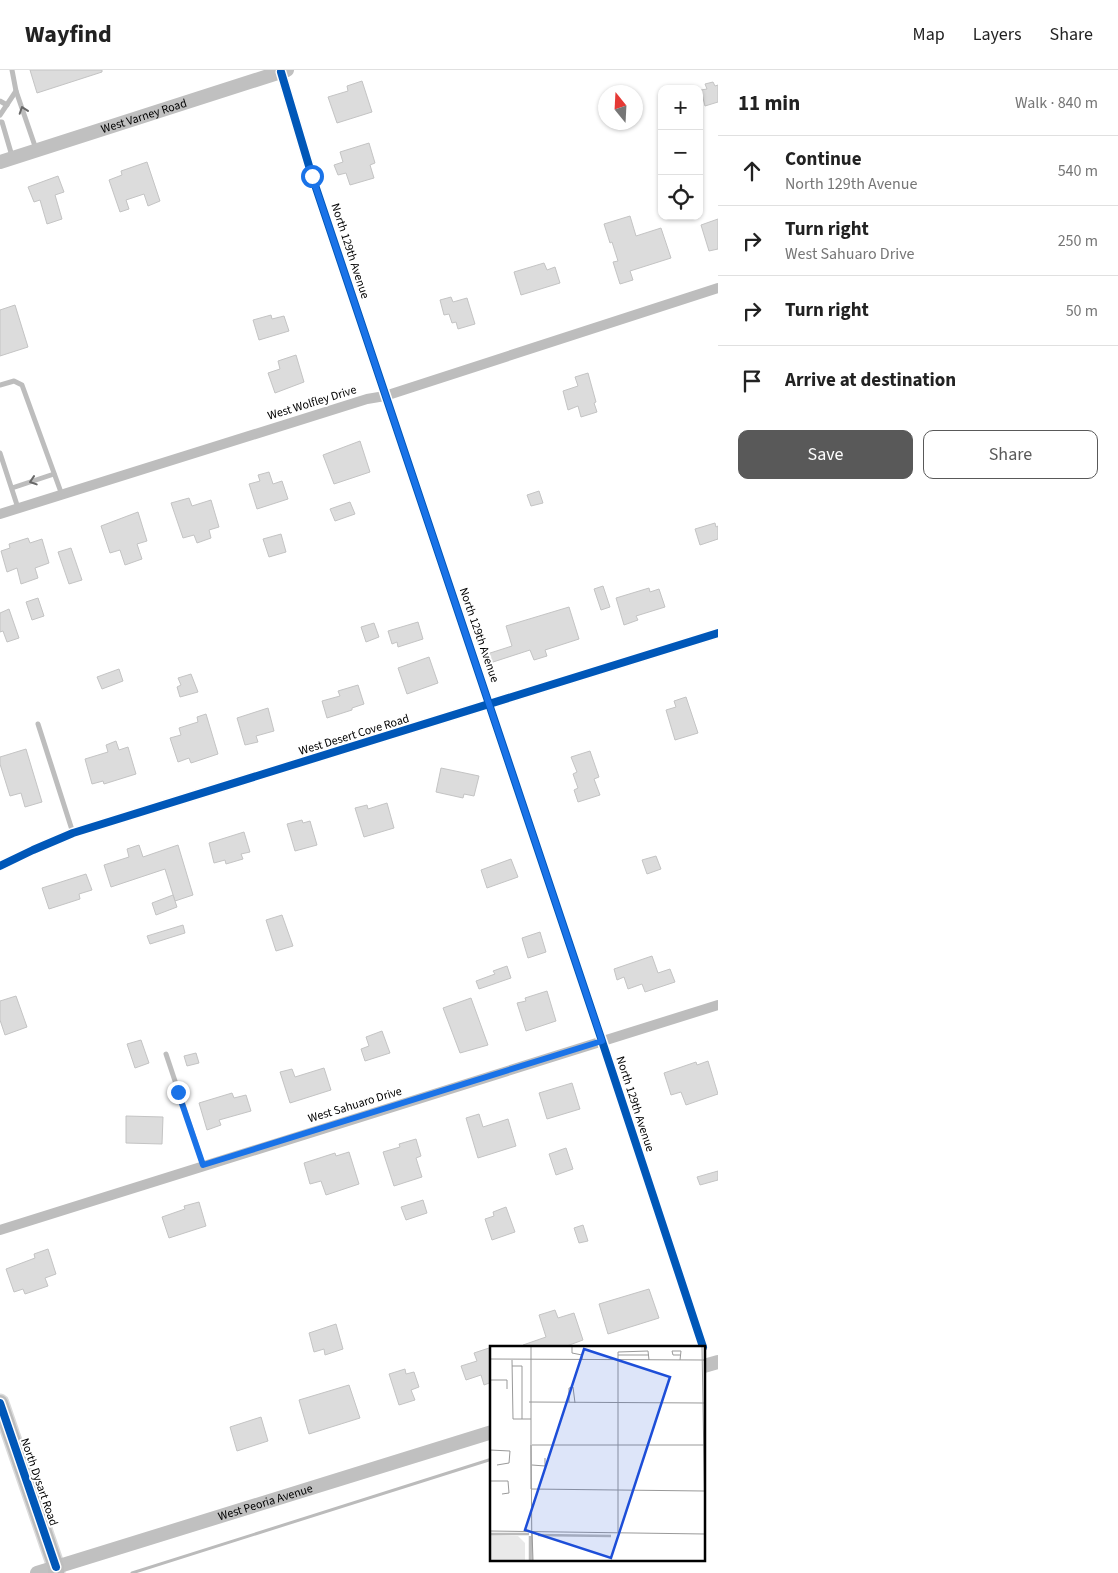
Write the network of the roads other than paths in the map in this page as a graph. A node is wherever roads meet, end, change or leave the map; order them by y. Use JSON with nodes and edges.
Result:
{"nodes":[{"id":1,"x":12,"y":70,"type":"edge"},
{"id":2,"x":283,"y":71,"type":"edge"},
{"id":3,"x":16,"y":90,"type":"junction"},
{"id":4,"x":0,"y":101,"type":"edge"},
{"id":5,"x":7,"y":105,"type":"junction"},
{"id":6,"x":0,"y":115,"type":"edge"},
{"id":7,"x":0,"y":122,"type":"edge"},
{"id":8,"x":36,"y":150,"type":"junction"},
{"id":9,"x":6,"y":160,"type":"edge"},
{"id":10,"x":718,"y":288,"type":"edge"},
{"id":11,"x":0,"y":385,"type":"edge"},
{"id":12,"x":385,"y":396,"type":"junction"},
{"id":13,"x":0,"y":453,"type":"edge"},
{"id":14,"x":54,"y":474,"type":"junction"},
{"id":15,"x":12,"y":488,"type":"junction"},
{"id":16,"x":62,"y":495,"type":"junction"},
{"id":17,"x":18,"y":508,"type":"junction"},
{"id":18,"x":0,"y":514,"type":"edge"},
{"id":19,"x":718,"y":633,"type":"edge"},
{"id":20,"x":489,"y":705,"type":"junction"},
{"id":21,"x":38,"y":724,"type":"dead end"},
{"id":22,"x":73,"y":833,"type":"junction"},
{"id":23,"x":0,"y":866,"type":"edge"},
{"id":24,"x":718,"y":1005,"type":"edge"},
{"id":25,"x":602,"y":1041,"type":"junction"},
{"id":26,"x":166,"y":1054,"type":"dead end"},
{"id":27,"x":203,"y":1165,"type":"junction"},
{"id":28,"x":0,"y":1230,"type":"edge"},
{"id":29,"x":702,"y":1346,"type":"edge"},
{"id":30,"x":0,"y":1403,"type":"edge"},
{"id":31,"x":490,"y":1433,"type":"edge"},
{"id":32,"x":58,"y":1571,"type":"edge"},
{"id":33,"x":37,"y":1573,"type":"edge"}],
"edges":[{"from":1,"to":3,"type":"lane"},
{"from":2,"to":8,"type":"main road","name":"West Varney Road"},
{"from":2,"to":12,"type":"street","name":"North 129th Avenue"},
{"from":3,"to":5,"type":"lane"},
{"from":8,"to":3,"type":"lane","one_way":true},
{"from":4,"to":5,"type":"lane"},
{"from":5,"to":6,"type":"lane"},
{"from":7,"to":9,"type":"lane"},
{"from":8,"to":9,"type":"main road","name":"West Varney Road"},
{"from":10,"to":12,"type":"street","name":"West Wolfley Drive"},
{"from":11,"to":14,"type":"lane"},
{"from":12,"to":16,"type":"street","name":"West Wolfley Drive"},
{"from":12,"to":20,"type":"street","name":"North 129th Avenue"},
{"from":13,"to":15,"type":"lane"},
{"from":14,"to":15,"type":"lane","one_way":true},
{"from":14,"to":16,"type":"lane"},
{"from":15,"to":17,"type":"lane"},
{"from":16,"to":17,"type":"street","name":"West Wolfley Drive"},
{"from":17,"to":18,"type":"street","name":"West Wolfley Drive"},
{"from":19,"to":20,"type":"street","name":"West Desert Cove Road"},
{"from":20,"to":22,"type":"street","name":"West Desert Cove Road"},
{"from":20,"to":25,"type":"street","name":"North 129th Avenue"},
{"from":21,"to":22,"type":"lane"},
{"from":22,"to":23,"type":"street","name":"West Desert Cove Road"},
{"from":24,"to":25,"type":"street","name":"West Sahuaro Drive"},
{"from":25,"to":27,"type":"street","name":"West Sahuaro Drive"},
{"from":25,"to":29,"type":"street","name":"North 129th Avenue"},
{"from":26,"to":27,"type":"lane"},
{"from":27,"to":28,"type":"street","name":"West Sahuaro Drive"},
{"from":30,"to":32,"type":"main road","name":"North Dysart Road"},
{"from":31,"to":32,"type":"main road","name":"West Peoria Avenue"},
{"from":32,"to":33,"type":"main road","name":"West Peoria Avenue"}]}
